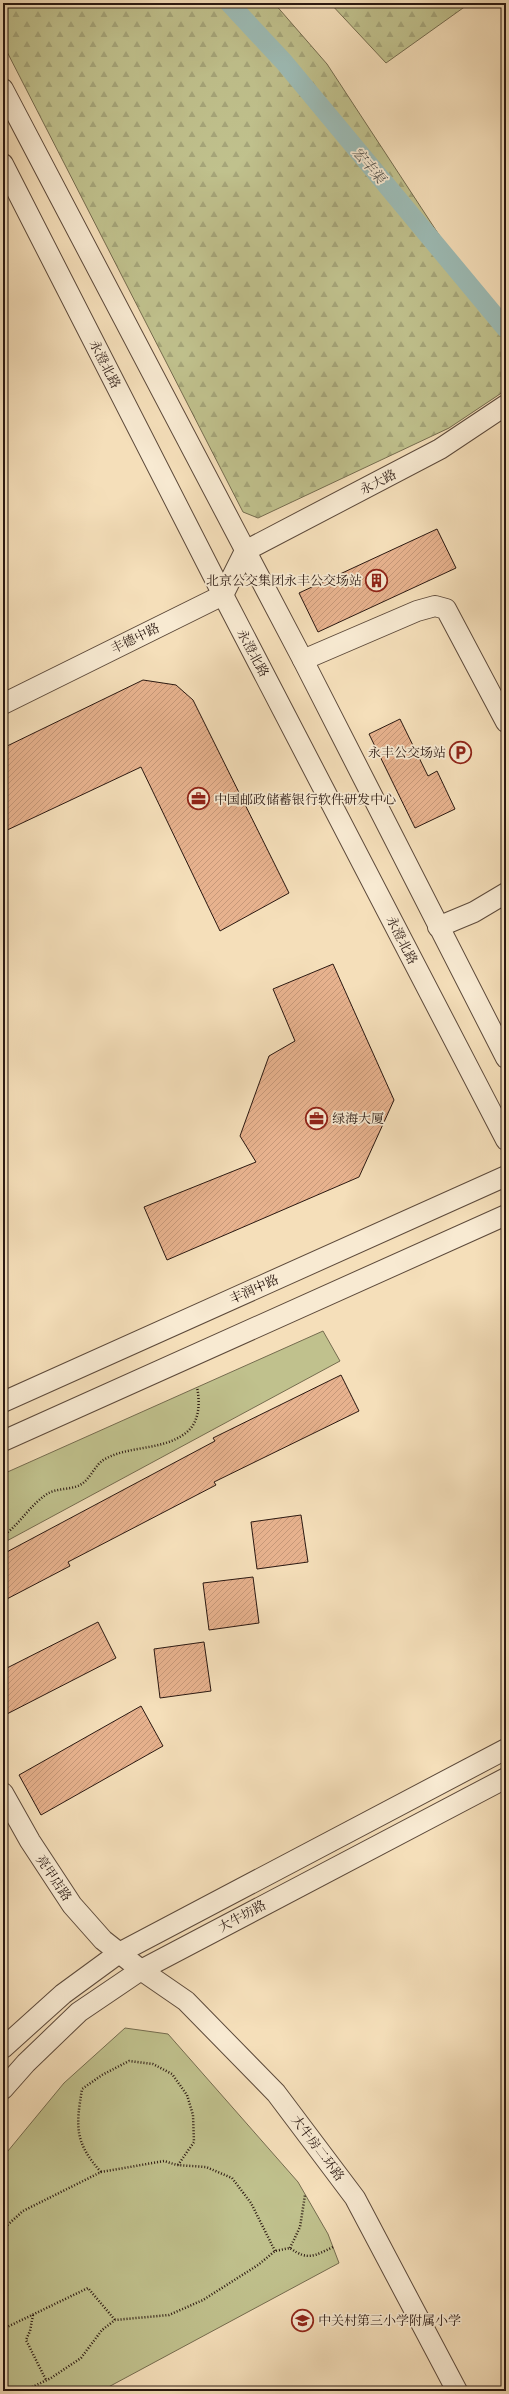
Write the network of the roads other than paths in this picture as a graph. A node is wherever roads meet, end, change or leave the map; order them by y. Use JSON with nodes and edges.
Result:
{"nodes":[{"id":1,"x":3,"y":89,"type":"edge"},
{"id":2,"x":3,"y":164,"type":"edge"},
{"id":3,"x":506,"y":405,"type":"edge"},
{"id":4,"x":245,"y":551,"type":"junction"},
{"id":5,"x":223,"y":595,"type":"junction"},
{"id":6,"x":303,"y":660,"type":"junction"},
{"id":7,"x":3,"y":704,"type":"edge"},
{"id":8,"x":506,"y":722,"type":"edge"},
{"id":9,"x":506,"y":893,"type":"edge"},
{"id":10,"x":438,"y":927,"type":"junction"},
{"id":11,"x":506,"y":1058,"type":"edge"},
{"id":12,"x":506,"y":1140,"type":"edge"},
{"id":13,"x":506,"y":1176,"type":"edge"},
{"id":14,"x":506,"y":1216,"type":"edge"},
{"id":15,"x":3,"y":1402,"type":"edge"},
{"id":16,"x":3,"y":1441,"type":"edge"},
{"id":17,"x":506,"y":1749,"type":"edge"},
{"id":18,"x":506,"y":1778,"type":"edge"},
{"id":19,"x":3,"y":1793,"type":"edge"},
{"id":20,"x":119,"y":1953,"type":"junction"},
{"id":21,"x":140,"y":1970,"type":"junction"},
{"id":22,"x":3,"y":2048,"type":"edge"},
{"id":23,"x":3,"y":2089,"type":"edge"},
{"id":24,"x":457,"y":2391,"type":"edge"}],
"edges":[{"from":1,"to":4,"type":"street"},
{"from":2,"to":5,"type":"street","name":"永澄北路"},
{"from":3,"to":4,"type":"street","name":"永大路"},
{"from":4,"to":5,"type":"street"},
{"from":4,"to":6,"type":"street"},
{"from":5,"to":7,"type":"street","name":"丰德中路"},
{"from":5,"to":12,"type":"street","name":"永澄北路"},
{"from":6,"to":8,"type":"street"},
{"from":6,"to":10,"type":"street"},
{"from":9,"to":10,"type":"street"},
{"from":10,"to":11,"type":"street"},
{"from":13,"to":15,"type":"street","name":"丰润中路"},
{"from":14,"to":16,"type":"street"},
{"from":17,"to":20,"type":"street","name":"大牛坊路"},
{"from":18,"to":21,"type":"street","name":"大牛坊路"},
{"from":19,"to":20,"type":"street","name":"亮甲店路"},
{"from":20,"to":21,"type":"street","name":"大牛房二环路"},
{"from":20,"to":22,"type":"street","name":"大牛坊路"},
{"from":21,"to":23,"type":"street","name":"大牛坊路"},
{"from":21,"to":24,"type":"street","name":"大牛房二环路"}]}
